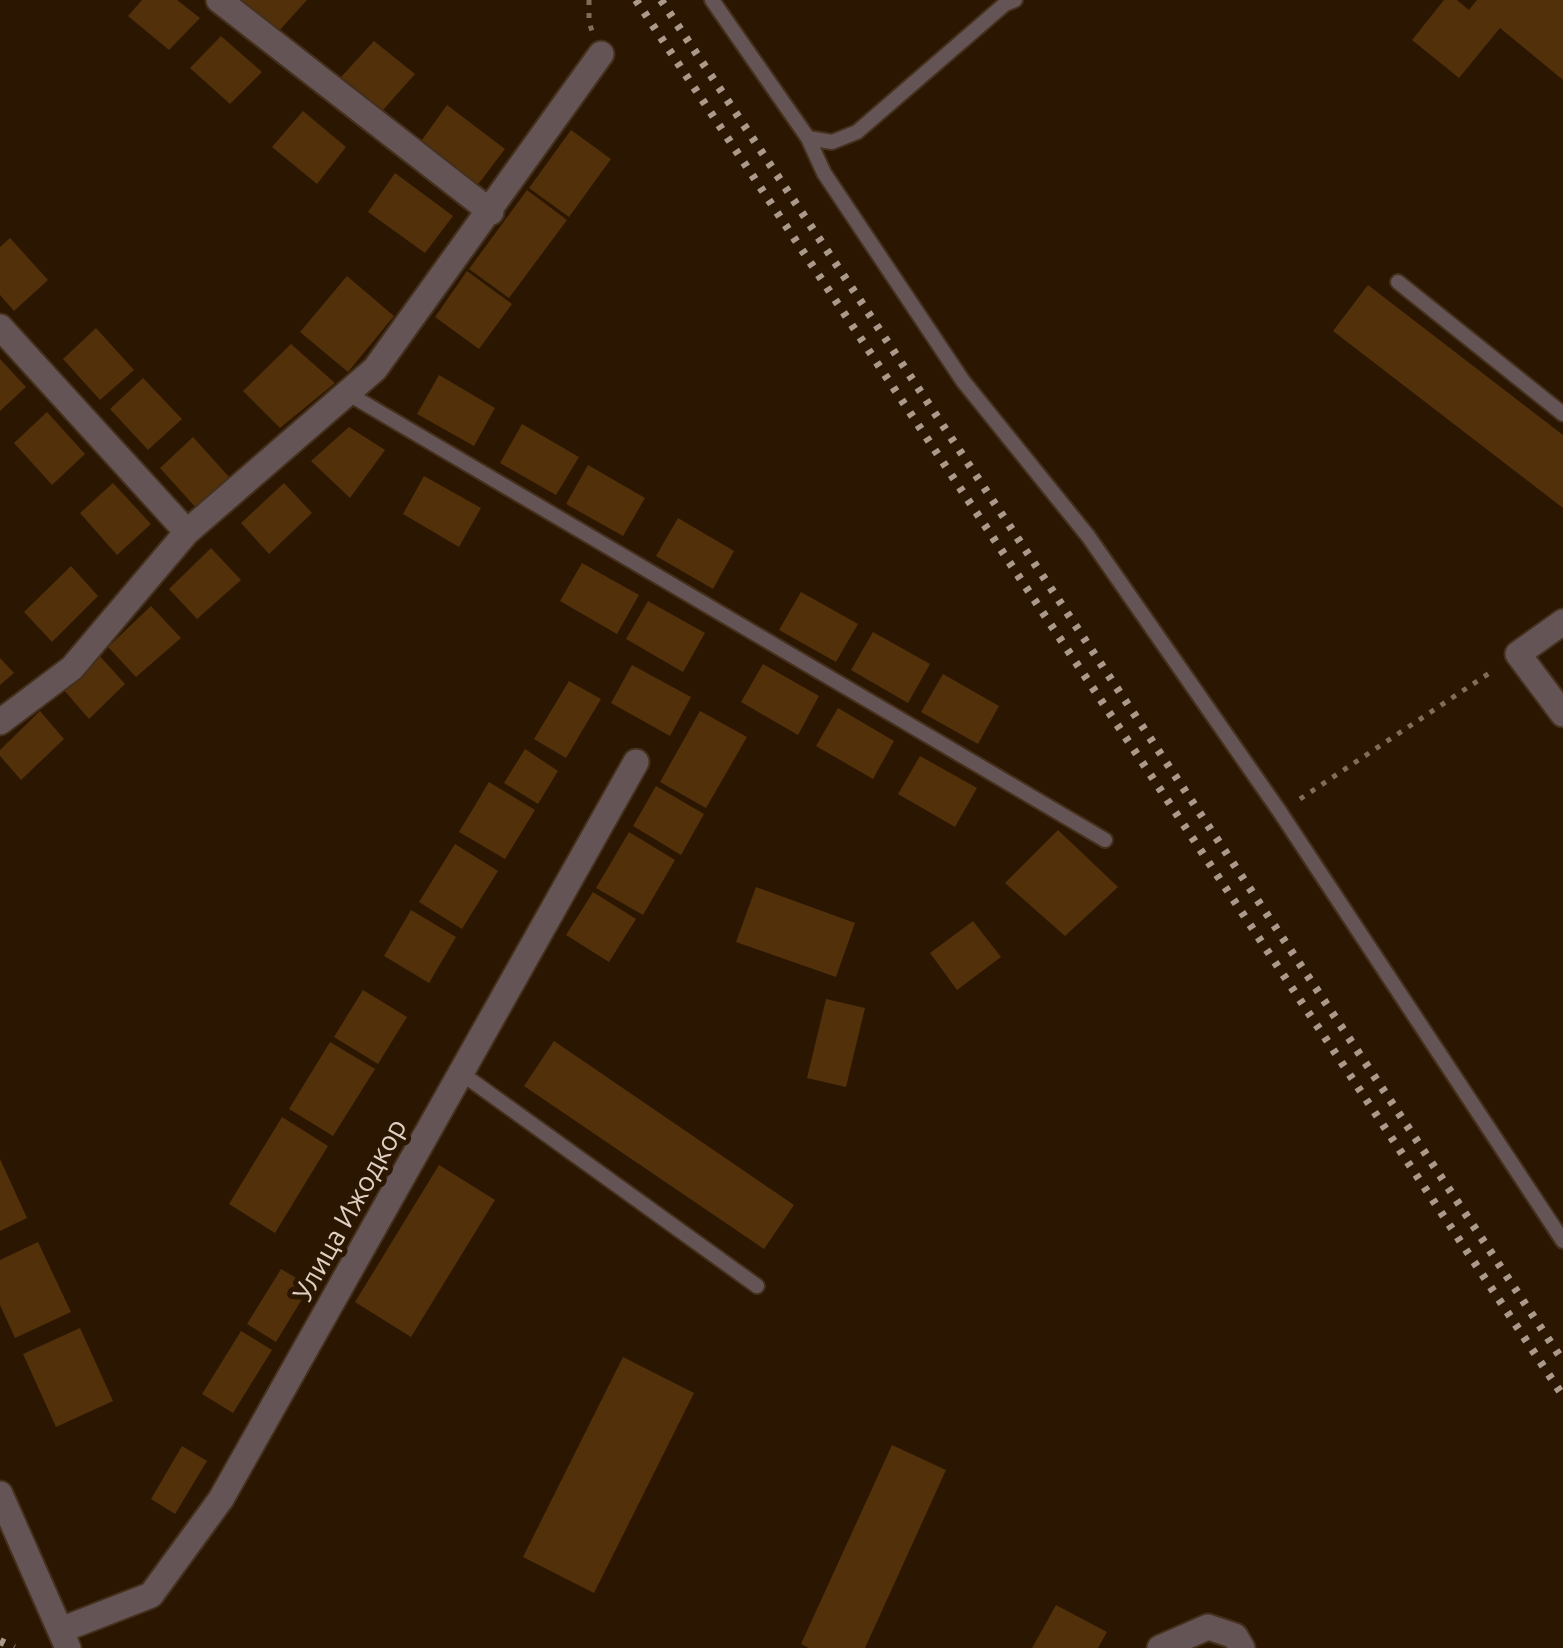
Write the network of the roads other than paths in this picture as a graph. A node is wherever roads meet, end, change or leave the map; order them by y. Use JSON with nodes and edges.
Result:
{"nodes":[{"id":1,"x":218,"y":0,"type":"edge"},
{"id":2,"x":712,"y":0,"type":"edge"},
{"id":3,"x":1015,"y":0,"type":"edge"},
{"id":4,"x":601,"y":54,"type":"dead end"},
{"id":5,"x":808,"y":138,"type":"junction"},
{"id":6,"x":491,"y":212,"type":"junction"},
{"id":7,"x":1398,"y":282,"type":"dead end"},
{"id":8,"x":0,"y":327,"type":"edge"},
{"id":9,"x":347,"y":393,"type":"junction"},
{"id":10,"x":1563,"y":414,"type":"edge"},
{"id":11,"x":187,"y":532,"type":"junction"},
{"id":12,"x":1563,"y":622,"type":"edge"},
{"id":13,"x":1563,"y":714,"type":"edge"},
{"id":14,"x":0,"y":722,"type":"edge"},
{"id":15,"x":636,"y":762,"type":"dead end"},
{"id":16,"x":1105,"y":840,"type":"dead end"},
{"id":17,"x":461,"y":1073,"type":"junction"},
{"id":18,"x":1563,"y":1241,"type":"edge"},
{"id":19,"x":757,"y":1286,"type":"dead end"},
{"id":20,"x":0,"y":1494,"type":"edge"},
{"id":21,"x":64,"y":1639,"type":"edge"},
{"id":22,"x":1160,"y":1648,"type":"edge"},
{"id":23,"x":1242,"y":1648,"type":"edge"}],
"edges":[{"from":1,"to":6,"type":"street"},
{"from":2,"to":5,"type":"lane"},
{"from":3,"to":5,"type":"lane"},
{"from":4,"to":6,"type":"street"},
{"from":5,"to":18,"type":"lane"},
{"from":6,"to":9,"type":"street"},
{"from":7,"to":10,"type":"lane"},
{"from":8,"to":11,"type":"street"},
{"from":9,"to":11,"type":"street"},
{"from":9,"to":16,"type":"lane"},
{"from":11,"to":14,"type":"street"},
{"from":12,"to":13,"type":"street"},
{"from":15,"to":17,"type":"street","name":"Улица Ижодкор"},
{"from":17,"to":19,"type":"lane"},
{"from":17,"to":21,"type":"street","name":"Улица Ижодкор"},
{"from":20,"to":21,"type":"street"},
{"from":22,"to":23,"type":"street"}]}
